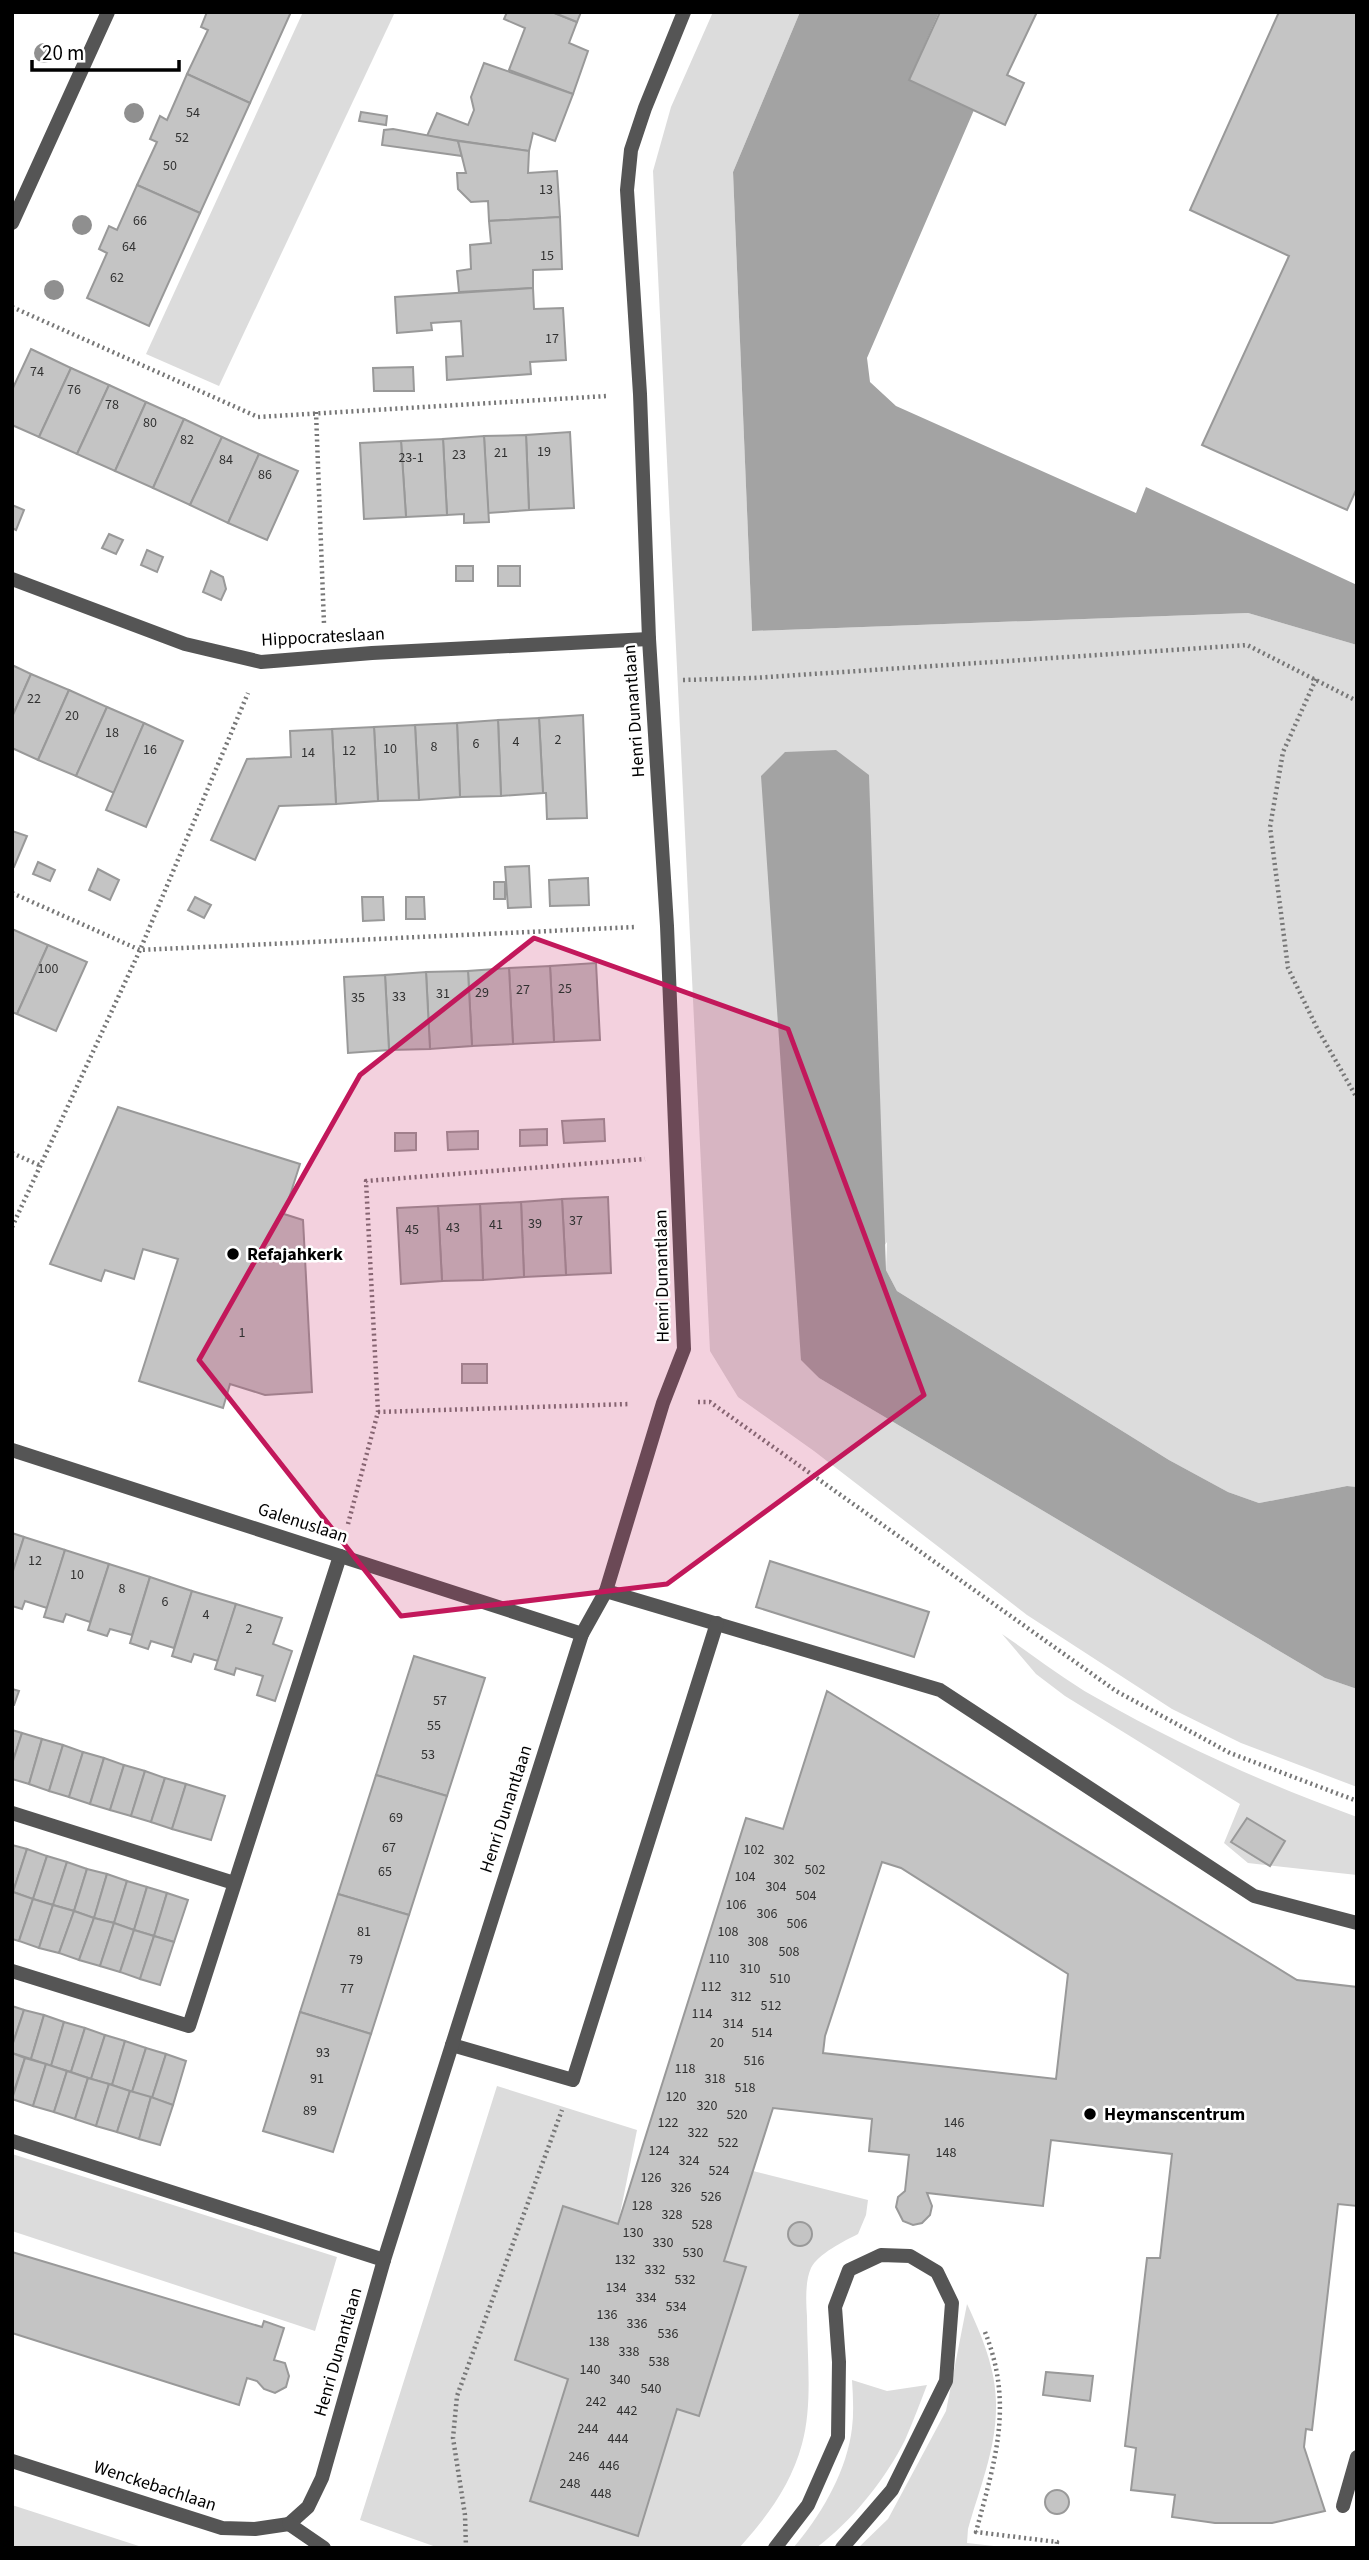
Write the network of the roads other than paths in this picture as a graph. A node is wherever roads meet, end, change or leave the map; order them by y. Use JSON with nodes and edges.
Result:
{"nodes":[{"id":1,"x":108,"y":12,"type":"edge"},
{"id":2,"x":684,"y":12,"type":"edge"},
{"id":3,"x":12,"y":223,"type":"edge"},
{"id":4,"x":12,"y":579,"type":"edge"},
{"id":5,"x":649,"y":639,"type":"junction"},
{"id":6,"x":12,"y":1450,"type":"edge"},
{"id":7,"x":340,"y":1556,"type":"junction"},
{"id":8,"x":606,"y":1591,"type":"junction"},
{"id":9,"x":718,"y":1623,"type":"junction"},
{"id":10,"x":582,"y":1634,"type":"junction"},
{"id":11,"x":12,"y":1813,"type":"edge"},
{"id":12,"x":234,"y":1883,"type":"junction"},
{"id":13,"x":1357,"y":1923,"type":"edge"},
{"id":14,"x":12,"y":1971,"type":"edge"},
{"id":15,"x":452,"y":2045,"type":"junction"},
{"id":16,"x":12,"y":2141,"type":"edge"},
{"id":17,"x":384,"y":2260,"type":"junction"},
{"id":18,"x":1357,"y":2457,"type":"edge"},
{"id":19,"x":12,"y":2461,"type":"edge"},
{"id":20,"x":1343,"y":2506,"type":"dead end"},
{"id":21,"x":289,"y":2525,"type":"junction"},
{"id":22,"x":324,"y":2548,"type":"edge"},
{"id":23,"x":775,"y":2548,"type":"edge"},
{"id":24,"x":842,"y":2548,"type":"edge"}],
"edges":[{"from":1,"to":3,"type":"street"},
{"from":2,"to":5,"type":"street","name":"Henri Dunantlaan"},
{"from":4,"to":5,"type":"street","name":"Hippocrateslaan"},
{"from":5,"to":8,"type":"street","name":"Henri Dunantlaan"},
{"from":6,"to":7,"type":"street","name":"Galenuslaan"},
{"from":7,"to":10,"type":"street","name":"Galenuslaan"},
{"from":7,"to":12,"type":"street"},
{"from":8,"to":9,"type":"street"},
{"from":8,"to":10,"type":"street","name":"Henri Dunantlaan"},
{"from":9,"to":13,"type":"street"},
{"from":9,"to":15,"type":"street"},
{"from":10,"to":15,"type":"street","name":"Henri Dunantlaan"},
{"from":11,"to":12,"type":"street"},
{"from":12,"to":14,"type":"street"},
{"from":15,"to":17,"type":"street","name":"Henri Dunantlaan"},
{"from":16,"to":17,"type":"street"},
{"from":17,"to":21,"type":"street","name":"Henri Dunantlaan"},
{"from":18,"to":20,"type":"street"},
{"from":19,"to":21,"type":"street","name":"Wenckebachlaan"},
{"from":21,"to":22,"type":"street"},
{"from":23,"to":24,"type":"street"}]}
